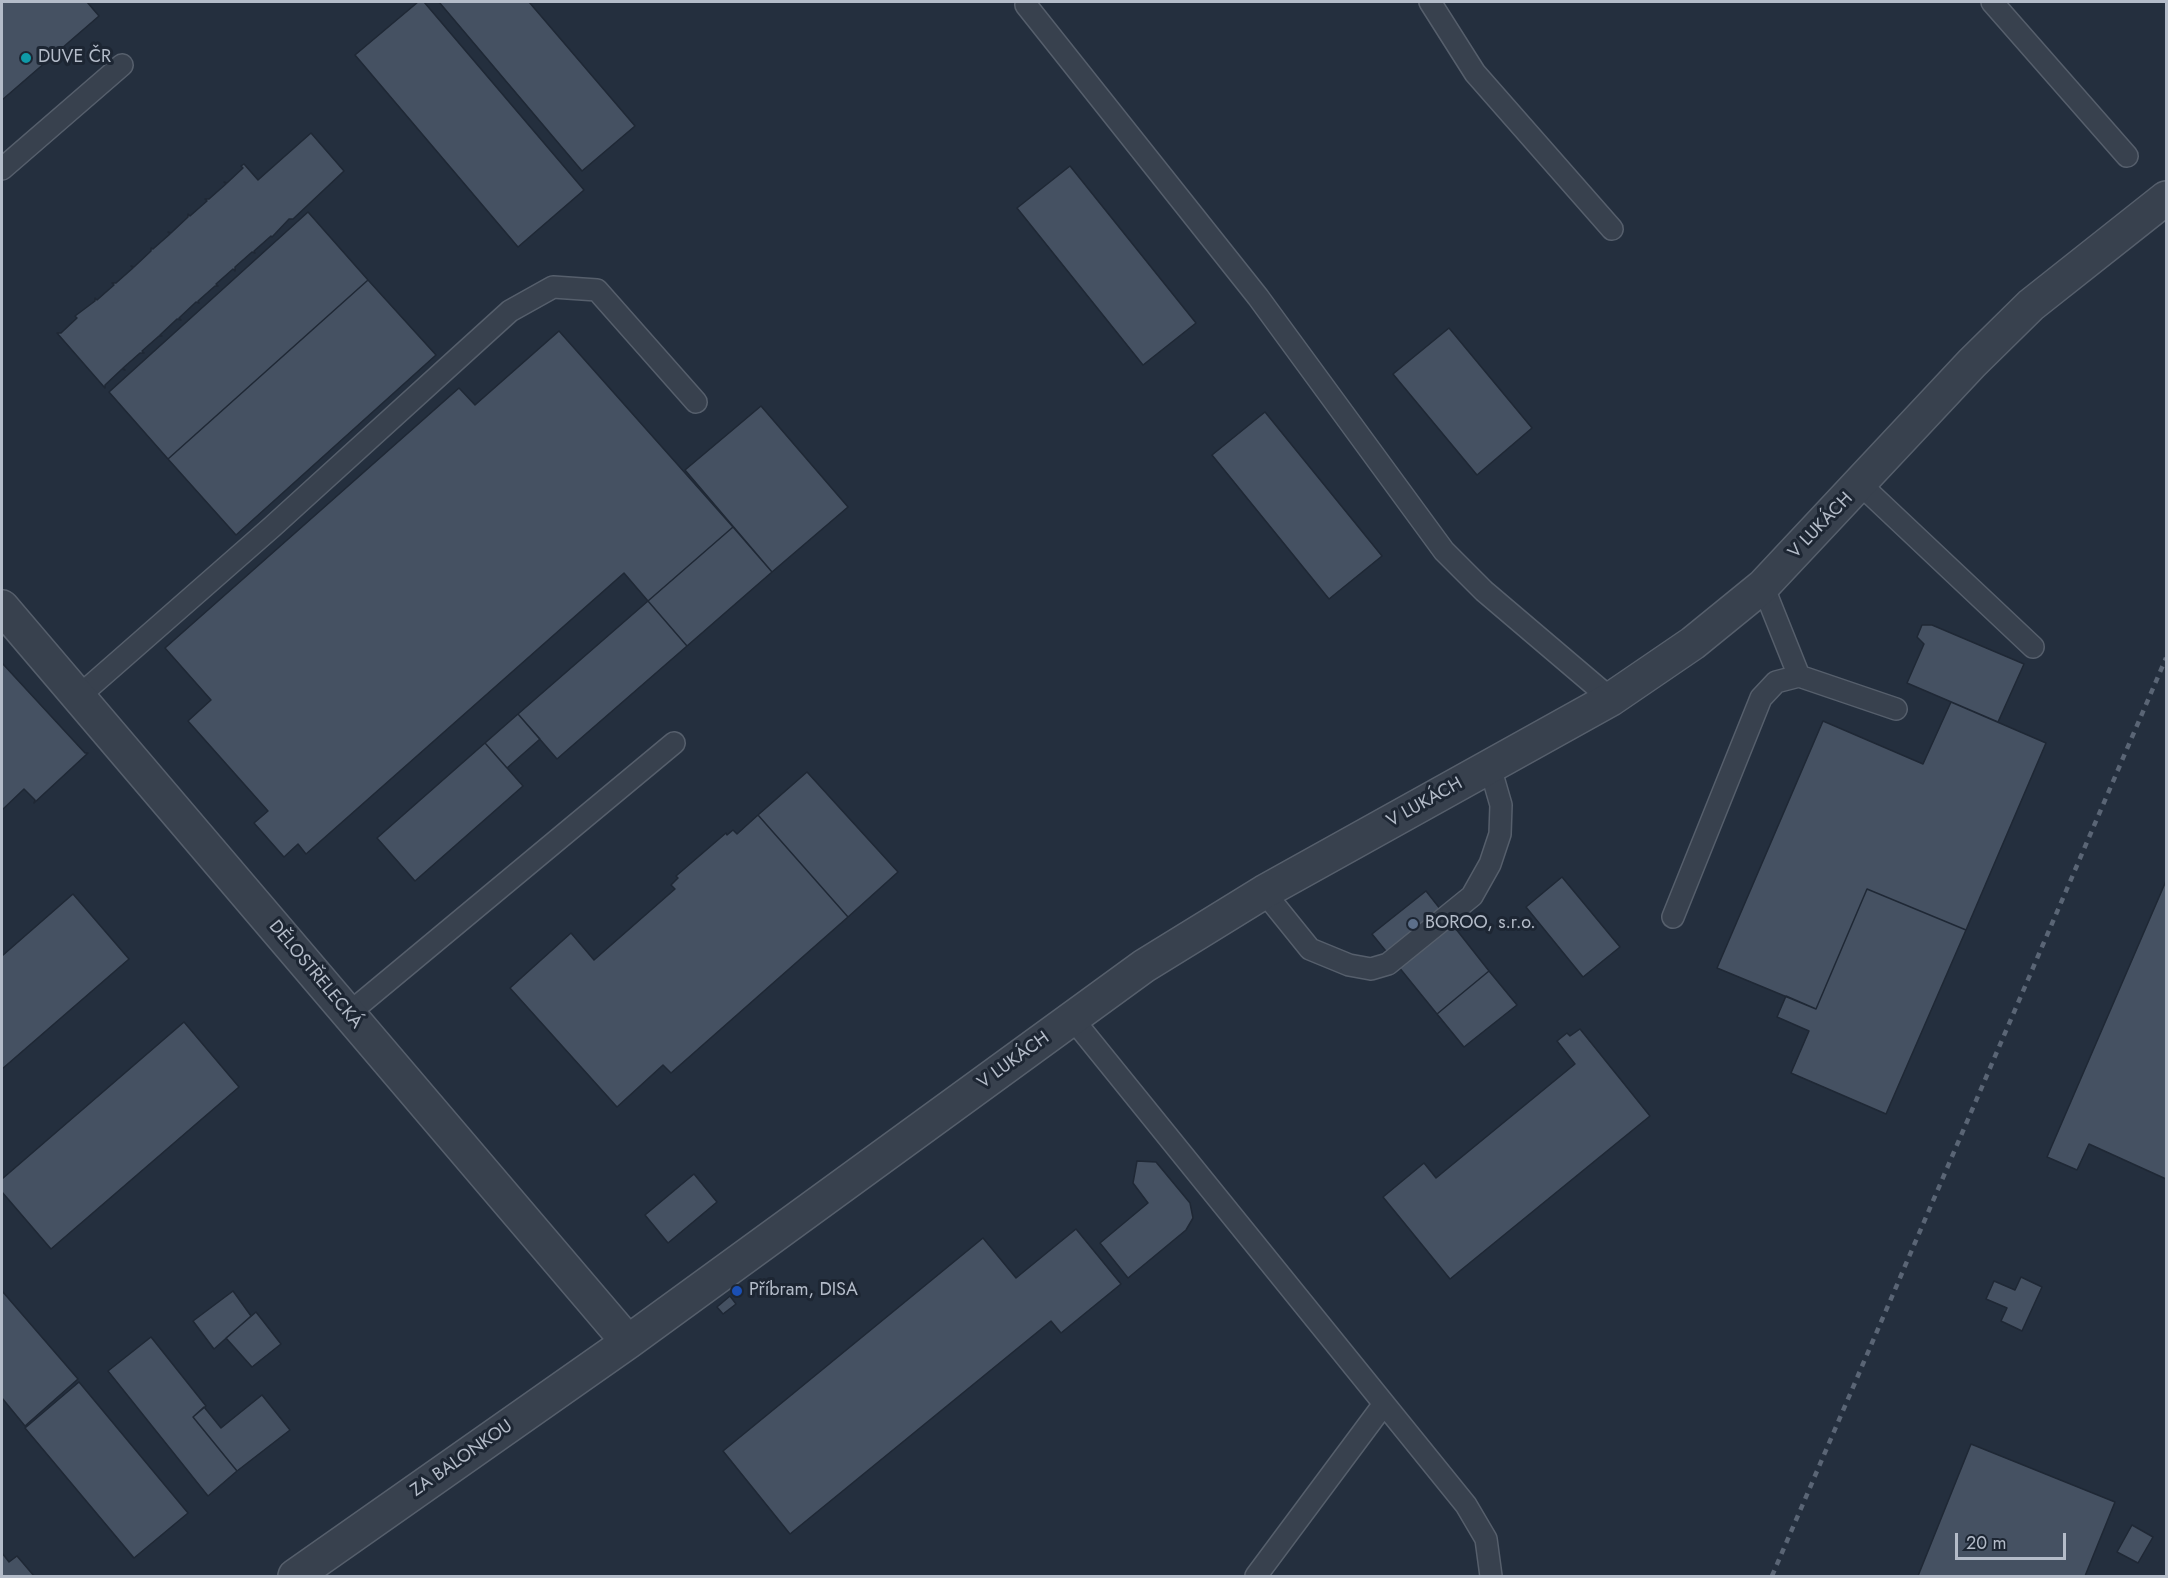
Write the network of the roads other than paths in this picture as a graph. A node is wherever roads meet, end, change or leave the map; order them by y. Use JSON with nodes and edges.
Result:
{"nodes":[{"id":1,"x":1430,"y":2,"type":"edge"},
{"id":2,"x":1992,"y":2,"type":"edge"},
{"id":3,"x":1026,"y":5,"type":"dead end"},
{"id":4,"x":122,"y":65,"type":"dead end"},
{"id":5,"x":2127,"y":156,"type":"dead end"},
{"id":6,"x":2,"y":169,"type":"edge"},
{"id":7,"x":2166,"y":198,"type":"edge"},
{"id":8,"x":1612,"y":229,"type":"dead end"},
{"id":9,"x":696,"y":402,"type":"dead end"},
{"id":10,"x":1860,"y":484,"type":"junction"},
{"id":11,"x":1763,"y":586,"type":"junction"},
{"id":12,"x":2,"y":607,"type":"edge"},
{"id":13,"x":2033,"y":647,"type":"dead end"},
{"id":14,"x":1799,"y":676,"type":"junction"},
{"id":15,"x":78,"y":697,"type":"junction"},
{"id":16,"x":1611,"y":699,"type":"junction"},
{"id":17,"x":1896,"y":709,"type":"dead end"},
{"id":18,"x":674,"y":743,"type":"dead end"},
{"id":19,"x":1490,"y":767,"type":"junction"},
{"id":20,"x":1264,"y":892,"type":"junction"},
{"id":21,"x":1673,"y":917,"type":"dead end"},
{"id":22,"x":348,"y":1014,"type":"junction"},
{"id":23,"x":1072,"y":1018,"type":"junction"},
{"id":24,"x":628,"y":1342,"type":"junction"},
{"id":25,"x":1384,"y":1404,"type":"junction"},
{"id":26,"x":295,"y":1576,"type":"edge"},
{"id":27,"x":1256,"y":1576,"type":"edge"},
{"id":28,"x":1491,"y":1576,"type":"edge"}],
"edges":[{"from":1,"to":8,"type":"lane"},
{"from":2,"to":5,"type":"lane"},
{"from":3,"to":16,"type":"lane"},
{"from":4,"to":6,"type":"lane"},
{"from":7,"to":10,"type":"street","name":"V LUKÁCH"},
{"from":9,"to":15,"type":"lane"},
{"from":10,"to":11,"type":"street","name":"V LUKÁCH"},
{"from":10,"to":13,"type":"lane"},
{"from":11,"to":14,"type":"lane"},
{"from":11,"to":16,"type":"street","name":"V LUKÁCH"},
{"from":12,"to":15,"type":"street","name":"DĚLOSTŘELECKÁ"},
{"from":14,"to":17,"type":"lane"},
{"from":14,"to":21,"type":"lane"},
{"from":15,"to":22,"type":"street","name":"DĚLOSTŘELECKÁ"},
{"from":16,"to":19,"type":"street","name":"V LUKÁCH"},
{"from":18,"to":22,"type":"lane"},
{"from":19,"to":20,"type":"street","name":"V LUKÁCH"},
{"from":19,"to":20,"type":"lane"},
{"from":20,"to":23,"type":"street","name":"V LUKÁCH"},
{"from":22,"to":24,"type":"street","name":"DĚLOSTŘELECKÁ"},
{"from":23,"to":24,"type":"street","name":"V LUKÁCH"},
{"from":23,"to":25,"type":"lane"},
{"from":24,"to":26,"type":"street","name":"ZA BALONKOU"},
{"from":25,"to":27,"type":"lane"},
{"from":25,"to":28,"type":"lane"}]}
